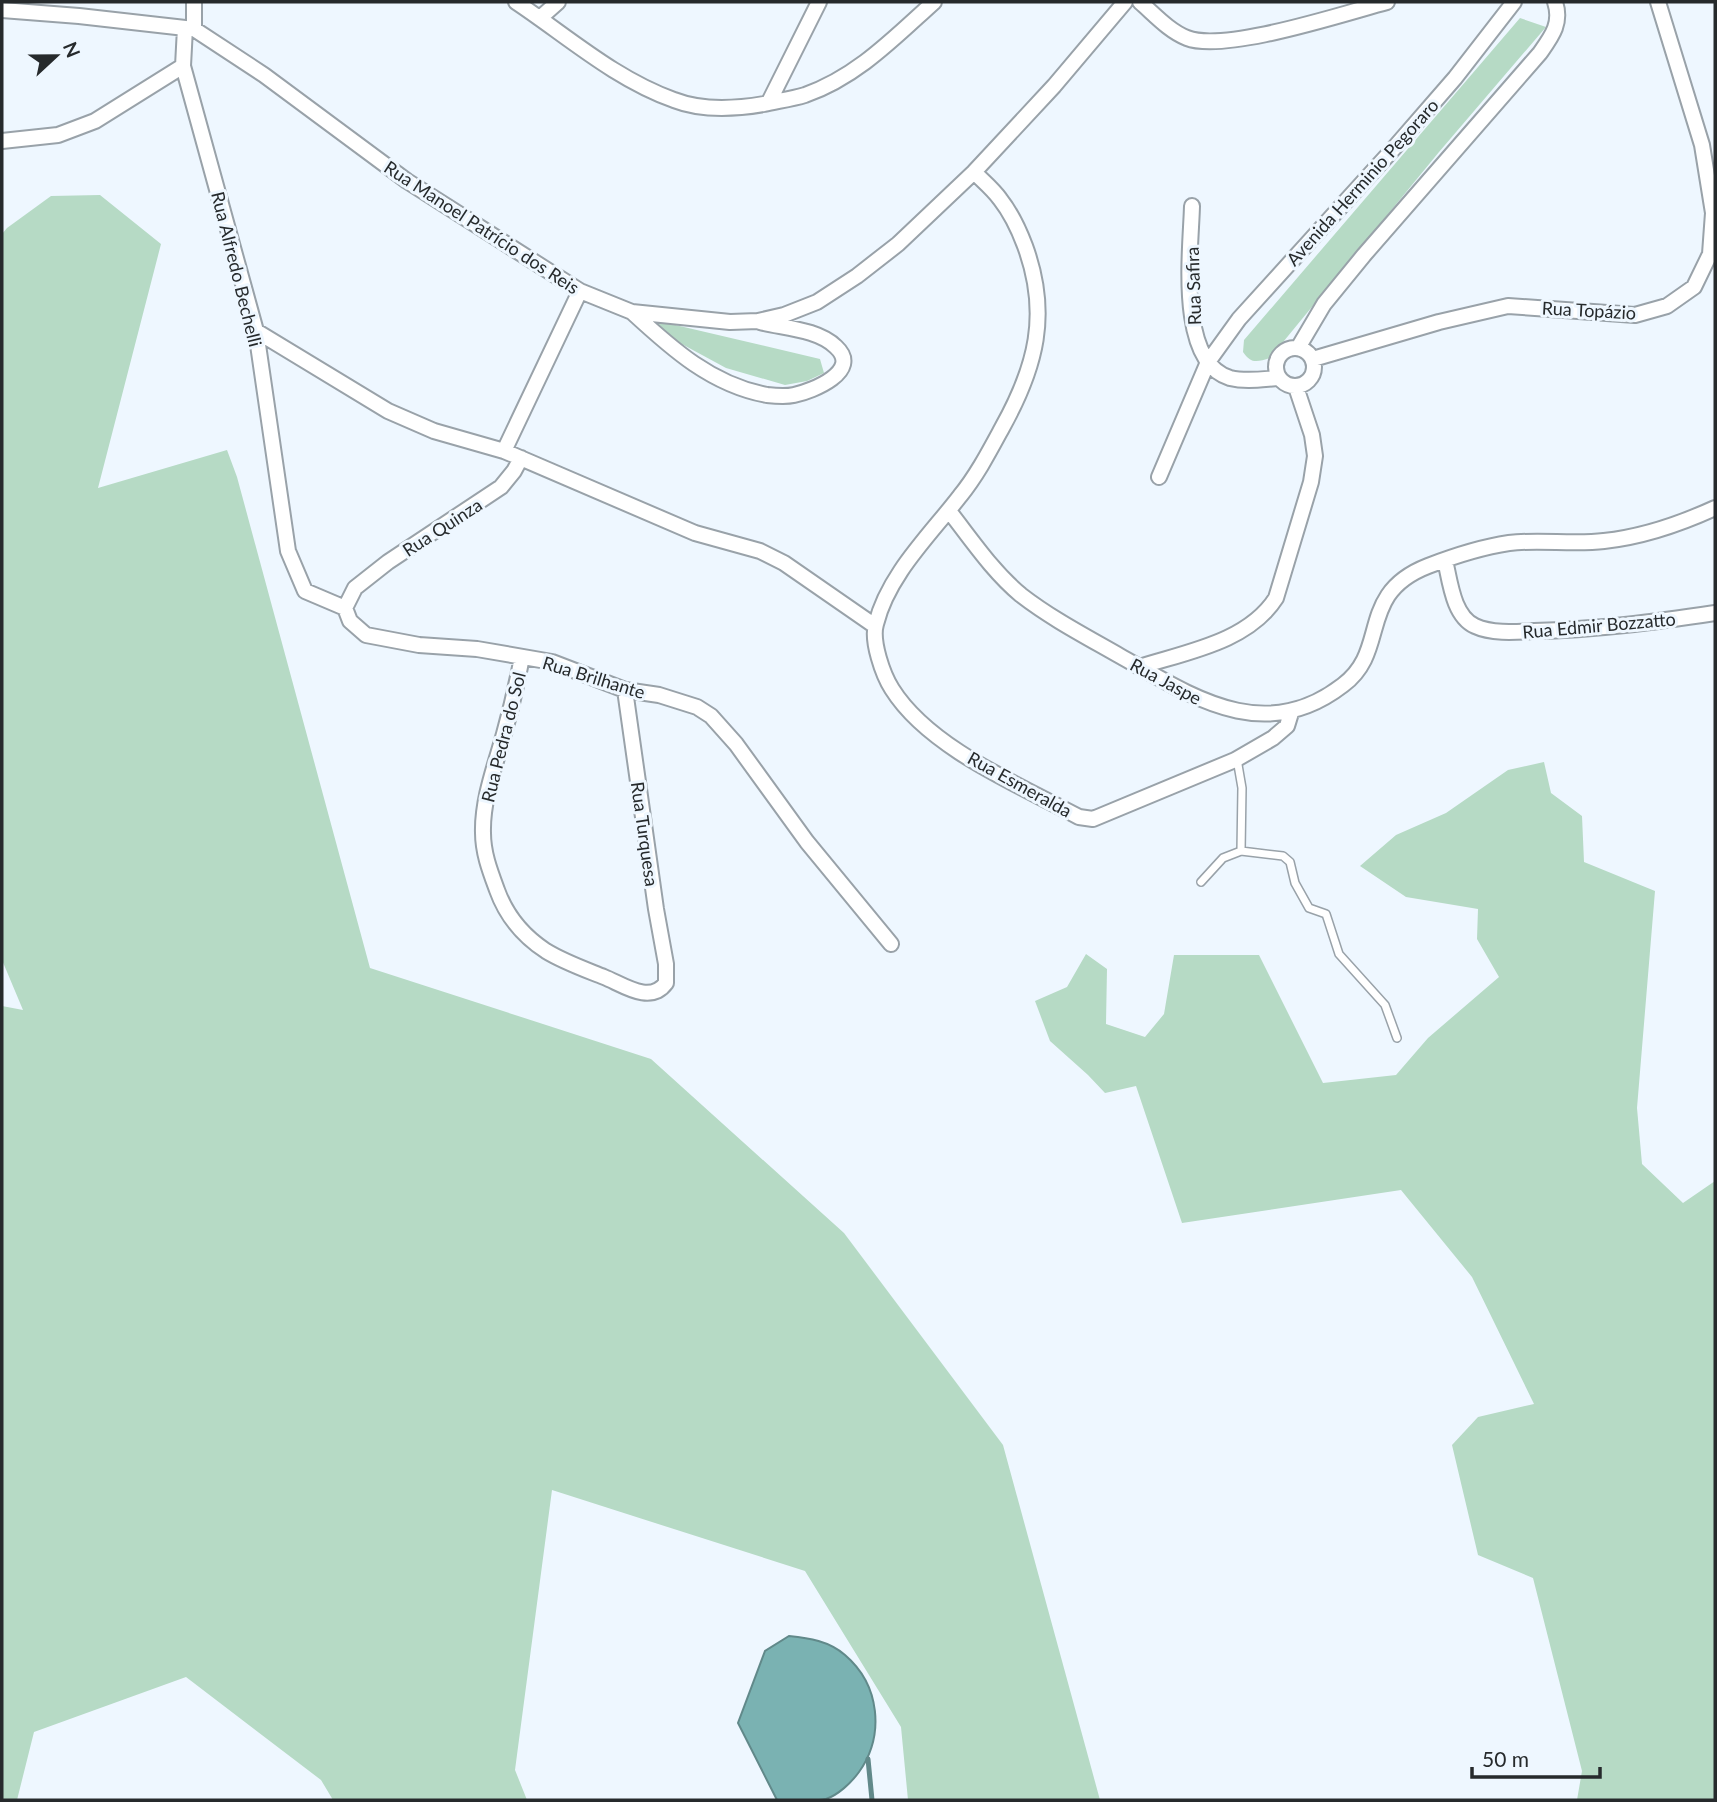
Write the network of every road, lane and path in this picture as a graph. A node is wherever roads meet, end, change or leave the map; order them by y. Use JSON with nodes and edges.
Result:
{"nodes":[{"id":1,"x":194,"y":2,"type":"edge"},
{"id":2,"x":516,"y":2,"type":"edge"},
{"id":3,"x":558,"y":2,"type":"edge"},
{"id":4,"x":819,"y":2,"type":"edge"},
{"id":5,"x":934,"y":2,"type":"edge"},
{"id":6,"x":1125,"y":2,"type":"edge"},
{"id":7,"x":1140,"y":2,"type":"edge"},
{"id":8,"x":1387,"y":2,"type":"edge"},
{"id":9,"x":1514,"y":2,"type":"edge"},
{"id":10,"x":1555,"y":2,"type":"edge"},
{"id":11,"x":1658,"y":2,"type":"edge"},
{"id":12,"x":2,"y":10,"type":"edge"},
{"id":13,"x":540,"y":18,"type":"junction"},
{"id":14,"x":189,"y":29,"type":"junction"},
{"id":15,"x":183,"y":66,"type":"junction"},
{"id":16,"x":769,"y":103,"type":"junction"},
{"id":17,"x":2,"y":141,"type":"edge"},
{"id":18,"x":1708,"y":144,"type":"edge"},
{"id":19,"x":975,"y":172,"type":"junction"},
{"id":20,"x":1192,"y":206,"type":"dead end"},
{"id":21,"x":580,"y":291,"type":"junction"},
{"id":22,"x":632,"y":312,"type":"junction"},
{"id":23,"x":758,"y":321,"type":"junction"},
{"id":24,"x":256,"y":331,"type":"junction"},
{"id":25,"x":1298,"y":348,"type":"junction"},
{"id":26,"x":1313,"y":359,"type":"junction"},
{"id":27,"x":1208,"y":362,"type":"junction"},
{"id":28,"x":1279,"y":378,"type":"junction"},
{"id":29,"x":1296,"y":387,"type":"junction"},
{"id":30,"x":504,"y":451,"type":"junction"},
{"id":31,"x":521,"y":458,"type":"junction"},
{"id":32,"x":1160,"y":477,"type":"dead end"},
{"id":33,"x":1715,"y":508,"type":"edge"},
{"id":34,"x":949,"y":511,"type":"junction"},
{"id":35,"x":1445,"y":560,"type":"junction"},
{"id":36,"x":345,"y":608,"type":"junction"},
{"id":37,"x":1715,"y":613,"type":"edge"},
{"id":38,"x":875,"y":626,"type":"junction"},
{"id":39,"x":522,"y":657,"type":"junction"},
{"id":40,"x":1139,"y":667,"type":"junction"},
{"id":41,"x":625,"y":690,"type":"junction"},
{"id":42,"x":1291,"y":713,"type":"junction"},
{"id":43,"x":1237,"y":758,"type":"junction"},
{"id":44,"x":1241,"y":850,"type":"junction"},
{"id":45,"x":1201,"y":882,"type":"dead end"},
{"id":46,"x":891,"y":944,"type":"dead end"},
{"id":47,"x":667,"y":977,"type":"joint"},
{"id":48,"x":1397,"y":1038,"type":"dead end"}],
"edges":[{"from":1,"to":14,"type":"street","name":"Rua Alfredo Bechelli"},
{"from":2,"to":13,"type":"street"},
{"from":3,"to":13,"type":"street"},
{"from":4,"to":16,"type":"street"},
{"from":5,"to":16,"type":"street"},
{"from":6,"to":19,"type":"street","name":"Rua Manoel Patrício dos Reis"},
{"from":7,"to":8,"type":"street"},
{"from":9,"to":27,"type":"street","name":"Avenida Herminio Pegoraro"},
{"from":10,"to":25,"type":"street"},
{"from":11,"to":18,"type":"street","name":"Rua Topázio"},
{"from":12,"to":14,"type":"street","name":"Rua Manoel Patrício dos Reis"},
{"from":13,"to":16,"type":"street"},
{"from":14,"to":15,"type":"street","name":"Rua Alfredo Bechelli"},
{"from":14,"to":21,"type":"street","name":"Rua Manoel Patrício dos Reis"},
{"from":15,"to":17,"type":"street"},
{"from":15,"to":24,"type":"street","name":"Rua Alfredo Bechelli"},
{"from":18,"to":26,"type":"street","name":"Rua Topázio"},
{"from":19,"to":23,"type":"street","name":"Rua Manoel Patrício dos Reis"},
{"from":19,"to":34,"type":"street"},
{"from":20,"to":27,"type":"street","name":"Rua Safira"},
{"from":21,"to":22,"type":"street","name":"Rua Manoel Patrício dos Reis"},
{"from":21,"to":30,"type":"street"},
{"from":22,"to":23,"type":"street","name":"Rua Manoel Patrício dos Reis"},
{"from":22,"to":23,"type":"street"},
{"from":24,"to":30,"type":"street"},
{"from":24,"to":36,"type":"street","name":"Rua Alfredo Bechelli"},
{"from":25,"to":26,"type":"street"},
{"from":25,"to":28,"type":"street"},
{"from":26,"to":29,"type":"street"},
{"from":27,"to":28,"type":"street"},
{"from":27,"to":32,"type":"street","name":"Avenida Herminio Pegoraro"},
{"from":28,"to":29,"type":"street"},
{"from":29,"to":40,"type":"street"},
{"from":30,"to":31,"type":"street"},
{"from":31,"to":36,"type":"street","name":"Rua Quinza"},
{"from":31,"to":38,"type":"street"},
{"from":33,"to":35,"type":"street","name":"Rua Jaspe"},
{"from":34,"to":38,"type":"street"},
{"from":34,"to":40,"type":"street","name":"Rua Jaspe"},
{"from":35,"to":37,"type":"street","name":"Rua Edmir Bozzatto"},
{"from":35,"to":42,"type":"street","name":"Rua Jaspe"},
{"from":36,"to":39,"type":"street","name":"Rua Brilhante"},
{"from":38,"to":43,"type":"street","name":"Rua Esmeralda"},
{"from":39,"to":41,"type":"street","name":"Rua Brilhante"},
{"from":39,"to":47,"type":"street","name":"Rua Pedra do Sol"},
{"from":40,"to":42,"type":"street","name":"Rua Jaspe"},
{"from":41,"to":46,"type":"street","name":"Rua Brilhante"},
{"from":41,"to":47,"type":"street","name":"Rua Turquesa"},
{"from":42,"to":43,"type":"street","name":"Rua Esmeralda"},
{"from":43,"to":44,"type":"lane"},
{"from":44,"to":45,"type":"lane"},
{"from":44,"to":48,"type":"lane"}]}
